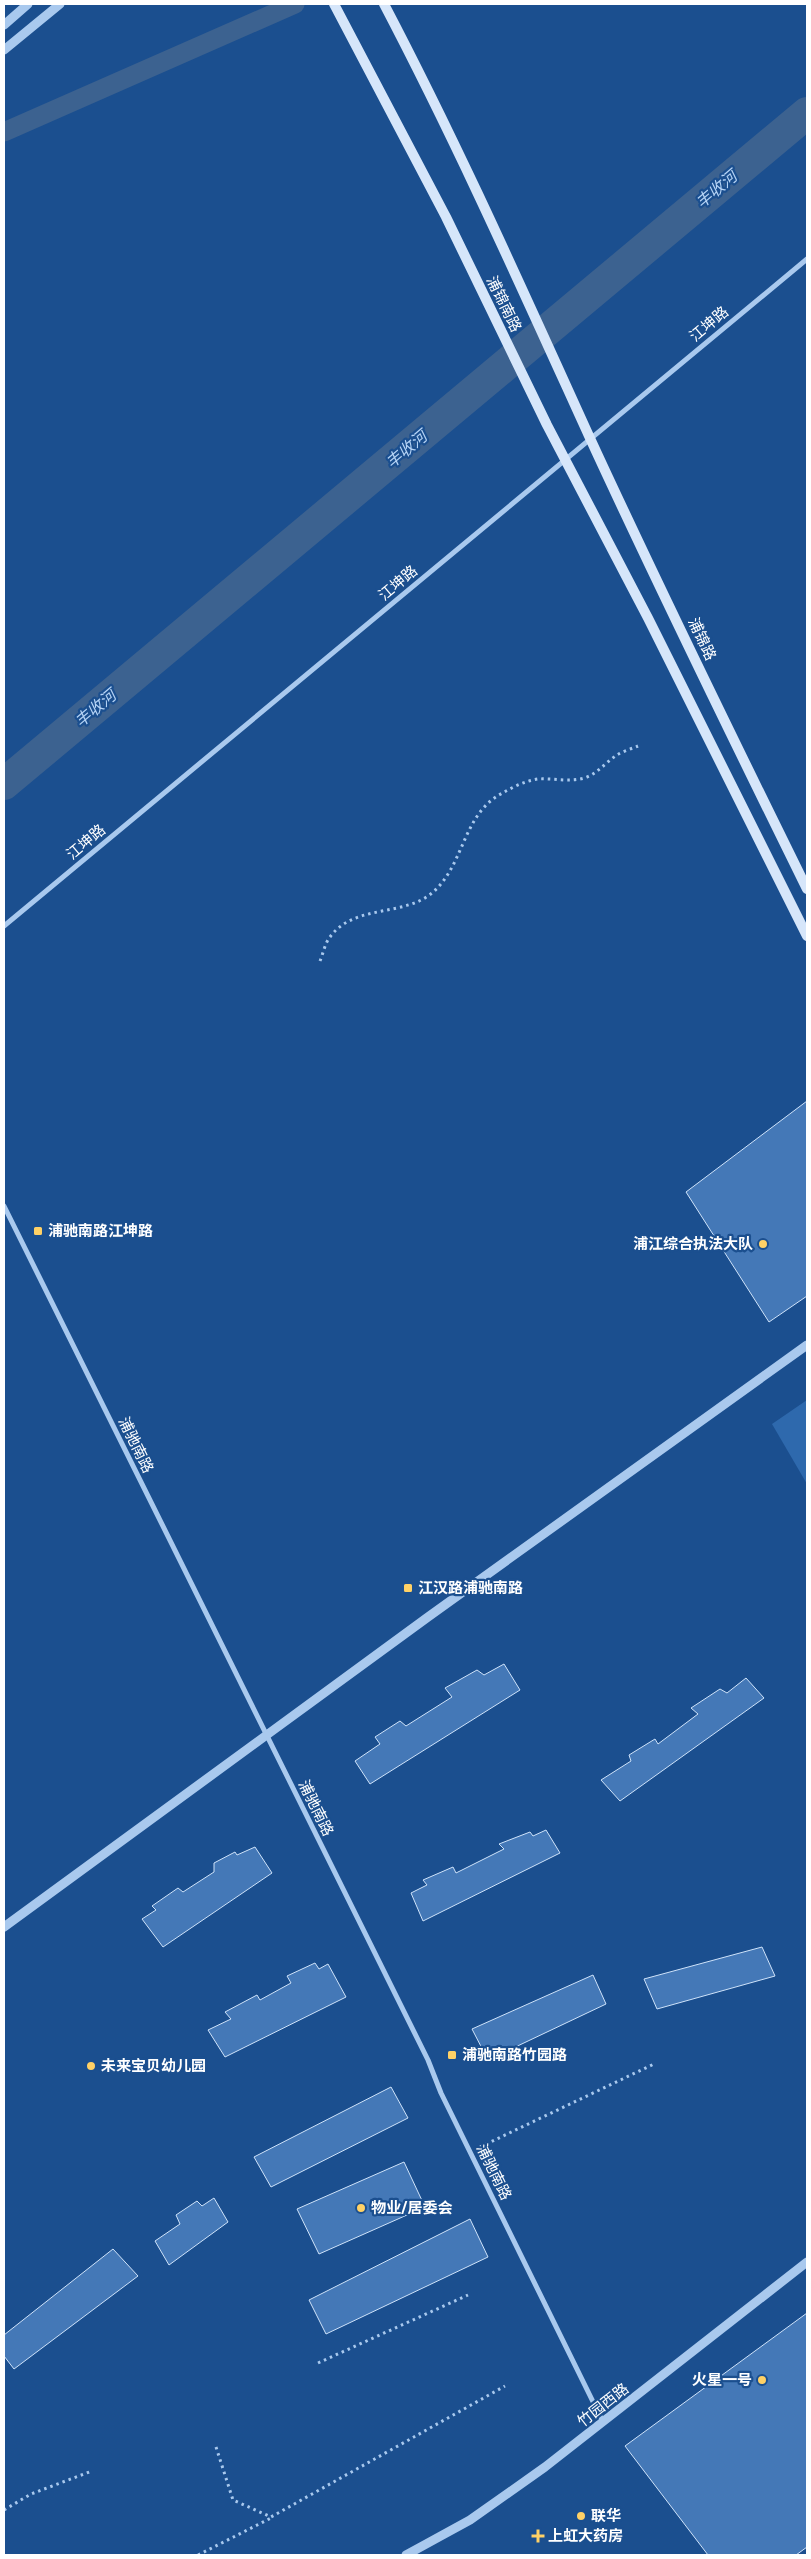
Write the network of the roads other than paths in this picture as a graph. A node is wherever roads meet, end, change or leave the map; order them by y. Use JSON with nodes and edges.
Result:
{"nodes":[{"id":1,"x":28,"y":4,"type":"edge"},
{"id":2,"x":60,"y":4,"type":"edge"},
{"id":3,"x":334,"y":4,"type":"edge"},
{"id":4,"x":384,"y":4,"type":"edge"},
{"id":5,"x":4,"y":24,"type":"edge"},
{"id":6,"x":4,"y":50,"type":"edge"},
{"id":7,"x":807,"y":259,"type":"edge"},
{"id":8,"x":573,"y":400,"type":"joint"},
{"id":9,"x":590,"y":438,"type":"junction"},
{"id":10,"x":566,"y":458,"type":"junction"},
{"id":11,"x":807,"y":889,"type":"edge"},
{"id":12,"x":4,"y":926,"type":"edge"},
{"id":13,"x":807,"y":936,"type":"edge"},
{"id":14,"x":4,"y":1206,"type":"edge"},
{"id":15,"x":807,"y":1345,"type":"edge"},
{"id":16,"x":267,"y":1736,"type":"junction"},
{"id":17,"x":4,"y":1927,"type":"edge"},
{"id":18,"x":807,"y":2262,"type":"edge"},
{"id":19,"x":603,"y":2422,"type":"junction"},
{"id":20,"x":406,"y":2555,"type":"edge"}],
"edges":[{"from":1,"to":5,"type":"street"},
{"from":2,"to":6,"type":"street"},
{"from":3,"to":10,"type":"main road","name":"浦锦南路"},
{"from":4,"to":8,"type":"main road","name":"浦锦南路"},
{"from":7,"to":9,"type":"street","name":"江坤路"},
{"from":8,"to":9,"type":"main road","name":"浦锦路"},
{"from":9,"to":10,"type":"street","name":"江坤路"},
{"from":9,"to":11,"type":"main road","name":"浦锦路"},
{"from":10,"to":12,"type":"street","name":"江坤路"},
{"from":10,"to":13,"type":"main road","name":"浦锦南路"},
{"from":14,"to":16,"type":"street","name":"浦驰南路"},
{"from":15,"to":16,"type":"street"},
{"from":16,"to":17,"type":"street"},
{"from":16,"to":19,"type":"street","name":"浦驰南路"},
{"from":18,"to":19,"type":"street","name":"竹园西路"},
{"from":19,"to":20,"type":"street","name":"竹园西路"}]}
